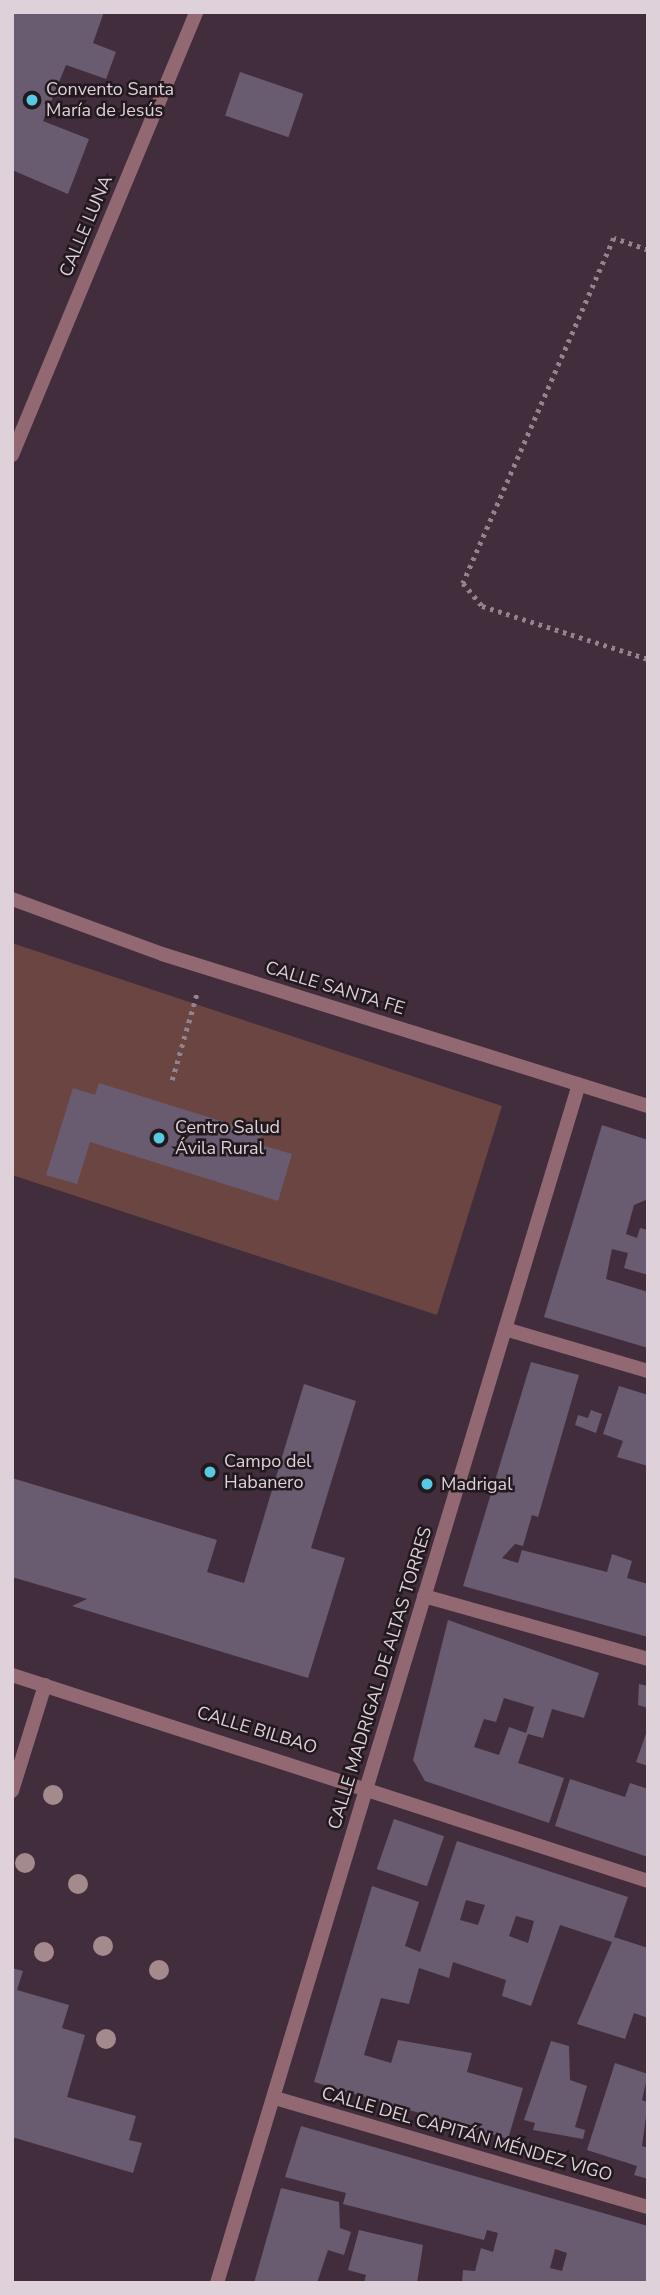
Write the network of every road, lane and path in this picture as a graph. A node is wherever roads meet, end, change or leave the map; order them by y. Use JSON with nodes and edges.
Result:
{"nodes":[{"id":1,"x":196,"y":12,"type":"edge"},
{"id":2,"x":648,"y":250,"type":"edge"},
{"id":3,"x":12,"y":455,"type":"edge"},
{"id":4,"x":648,"y":659,"type":"edge"},
{"id":5,"x":12,"y":899,"type":"edge"},
{"id":6,"x":205,"y":967,"type":"junction"},
{"id":7,"x":172,"y":1080,"type":"dead end"},
{"id":8,"x":579,"y":1084,"type":"junction"},
{"id":9,"x":648,"y":1106,"type":"edge"},
{"id":10,"x":505,"y":1329,"type":"junction"},
{"id":11,"x":648,"y":1371,"type":"edge"},
{"id":12,"x":425,"y":1596,"type":"junction"},
{"id":13,"x":648,"y":1659,"type":"edge"},
{"id":14,"x":12,"y":1675,"type":"edge"},
{"id":15,"x":45,"y":1685,"type":"junction"},
{"id":16,"x":368,"y":1786,"type":"junction"},
{"id":17,"x":12,"y":1791,"type":"edge"},
{"id":18,"x":648,"y":1881,"type":"edge"},
{"id":19,"x":275,"y":2098,"type":"junction"},
{"id":20,"x":648,"y":2207,"type":"edge"},
{"id":21,"x":217,"y":2283,"type":"edge"}],
"edges":[{"from":1,"to":3,"type":"street","name":"CALLE LUNA"},
{"from":2,"to":4,"type":"path"},
{"from":5,"to":6,"type":"street","name":"CALLE SANTA FE"},
{"from":6,"to":7,"type":"path"},
{"from":6,"to":8,"type":"street","name":"CALLE SANTA FE"},
{"from":8,"to":9,"type":"street","name":"CALLE SANTA FE"},
{"from":8,"to":10,"type":"street","name":"CALLE MADRIGAL DE ALTAS TORRES"},
{"from":10,"to":11,"type":"street"},
{"from":10,"to":12,"type":"street","name":"CALLE MADRIGAL DE ALTAS TORRES"},
{"from":12,"to":13,"type":"street"},
{"from":12,"to":16,"type":"street","name":"CALLE MADRIGAL DE ALTAS TORRES"},
{"from":14,"to":15,"type":"street","name":"CALLE BILBAO"},
{"from":15,"to":16,"type":"street","name":"CALLE BILBAO"},
{"from":15,"to":17,"type":"street"},
{"from":16,"to":18,"type":"street","name":"CALLE BILBAO"},
{"from":16,"to":19,"type":"street","name":"CALLE MADRIGAL DE ALTAS TORRES"},
{"from":19,"to":20,"type":"street","name":"CALLE DEL CAPITÁN MÉNDEZ VIGO"},
{"from":19,"to":21,"type":"street","name":"CALLE MADRIGAL DE ALTAS TORRES"}]}
